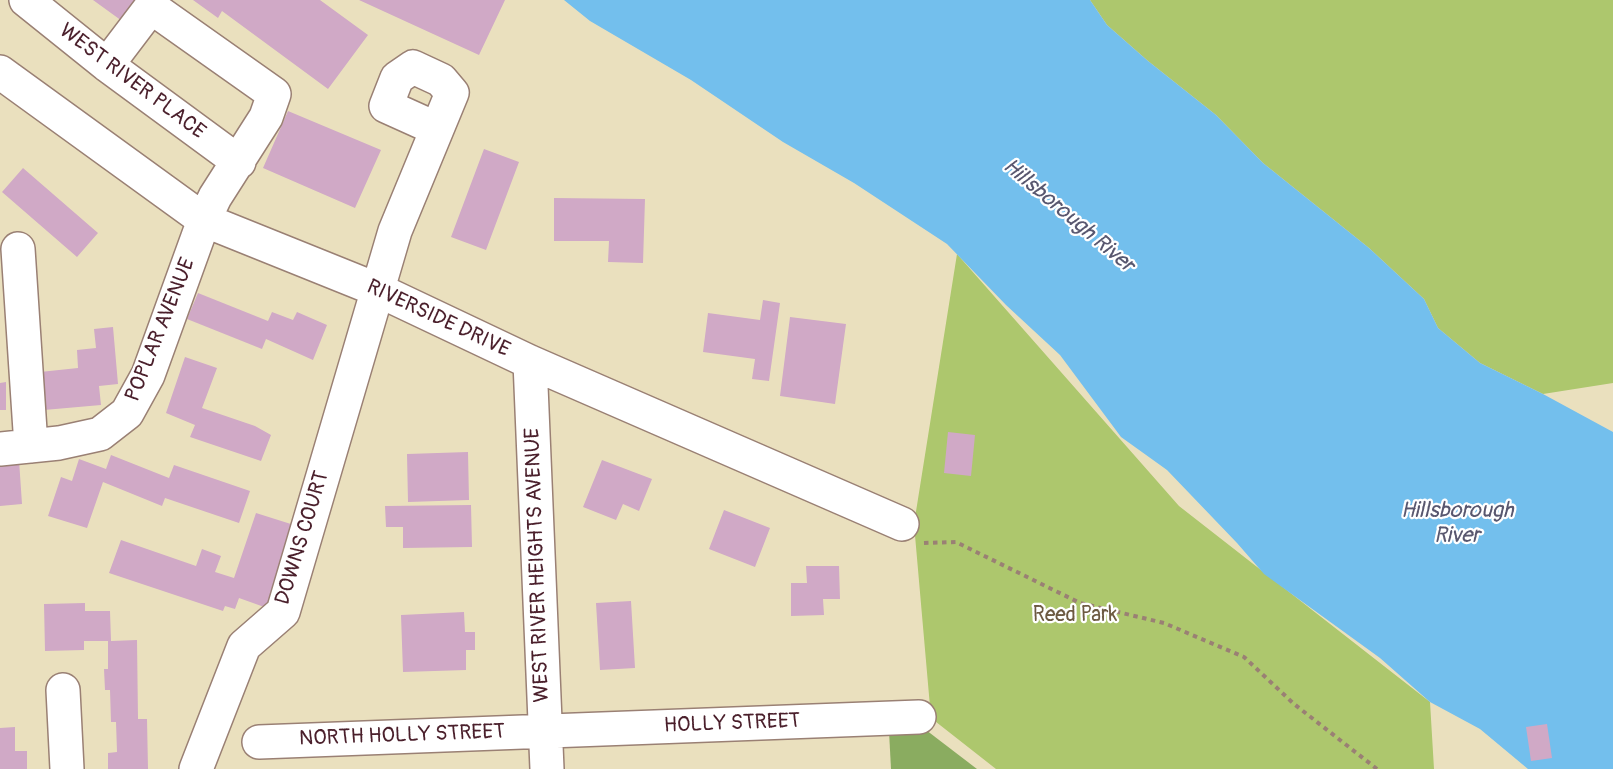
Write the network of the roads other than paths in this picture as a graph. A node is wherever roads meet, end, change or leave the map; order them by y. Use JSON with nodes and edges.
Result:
{"nodes":[{"id":1,"x":26,"y":0,"type":"edge"},
{"id":2,"x":107,"y":65,"type":"junction"},
{"id":3,"x":0,"y":72,"type":"edge"},
{"id":4,"x":437,"y":129,"type":"dead end"},
{"id":5,"x":239,"y":162,"type":"junction"},
{"id":6,"x":204,"y":220,"type":"junction"},
{"id":7,"x":18,"y":249,"type":"dead end"},
{"id":8,"x":378,"y":290,"type":"junction"},
{"id":9,"x":530,"y":362,"type":"junction"},
{"id":10,"x":15,"y":447,"type":"edge"},
{"id":11,"x":902,"y":524,"type":"road end"},
{"id":12,"x":63,"y":690,"type":"dead end"},
{"id":13,"x":918,"y":717,"type":"dead end"},
{"id":14,"x":545,"y":731,"type":"junction"},
{"id":15,"x":259,"y":742,"type":"dead end"},
{"id":16,"x":67,"y":769,"type":"edge"},
{"id":17,"x":196,"y":769,"type":"edge"},
{"id":18,"x":547,"y":769,"type":"edge"}],
"edges":[{"from":1,"to":2,"type":"street","name":"WEST RIVER PLACE"},
{"from":2,"to":5,"type":"street","name":"WEST RIVER PLACE"},
{"from":2,"to":5,"type":"street","name":"POPLAR AVENUE"},
{"from":3,"to":6,"type":"street","name":"RIVERSIDE DRIVE"},
{"from":4,"to":8,"type":"street","name":"DOWNS COURT"},
{"from":5,"to":6,"type":"street","name":"POPLAR AVENUE"},
{"from":6,"to":8,"type":"street","name":"RIVERSIDE DRIVE"},
{"from":6,"to":10,"type":"street","name":"POPLAR AVENUE"},
{"from":7,"to":10,"type":"street"},
{"from":8,"to":9,"type":"street","name":"RIVERSIDE DRIVE"},
{"from":8,"to":17,"type":"street","name":"DOWNS COURT"},
{"from":9,"to":11,"type":"street","name":"RIVERSIDE DRIVE"},
{"from":9,"to":14,"type":"street","name":"WEST RIVER HEIGHTS AVENUE"},
{"from":12,"to":16,"type":"street"},
{"from":13,"to":14,"type":"street","name":"HOLLY STREET"},
{"from":14,"to":15,"type":"street","name":"NORTH HOLLY STREET"},
{"from":14,"to":18,"type":"street","name":"WEST RIVER HEIGHTS AVENUE"}]}
